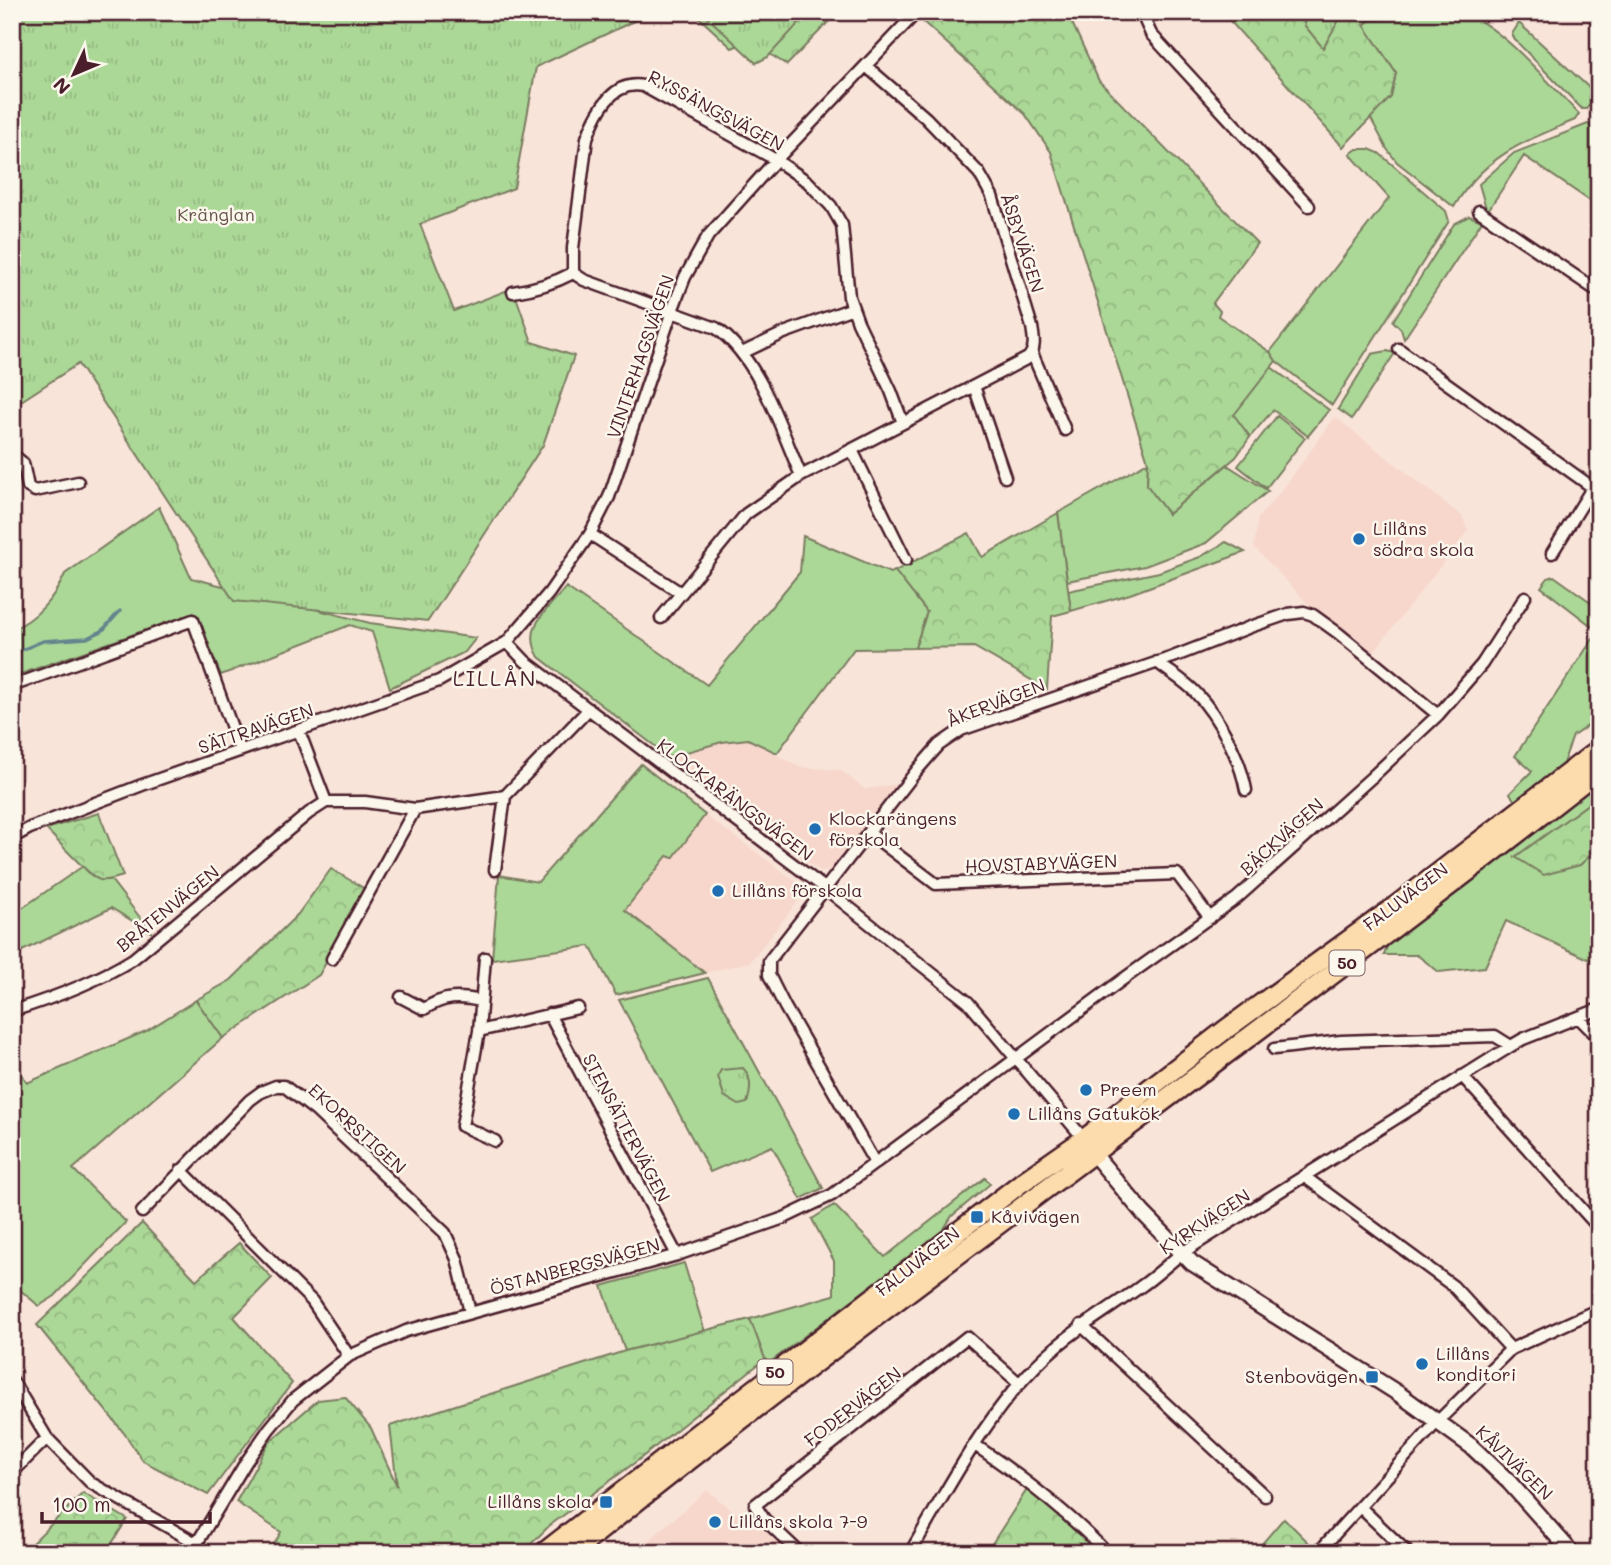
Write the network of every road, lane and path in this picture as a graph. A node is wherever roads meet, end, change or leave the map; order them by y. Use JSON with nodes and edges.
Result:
{"nodes":[{"id":1,"x":921,"y":12,"type":"edge"},
{"id":2,"x":1141,"y":12,"type":"edge"},
{"id":3,"x":866,"y":66,"type":"junction"},
{"id":4,"x":776,"y":160,"type":"junction"},
{"id":5,"x":1308,"y":206,"type":"dead end"},
{"id":6,"x":1479,"y":211,"type":"dead end"},
{"id":7,"x":573,"y":273,"type":"junction"},
{"id":8,"x":513,"y":292,"type":"dead end"},
{"id":9,"x":1599,"y":292,"type":"edge"},
{"id":10,"x":853,"y":308,"type":"junction"},
{"id":11,"x":672,"y":311,"type":"junction"},
{"id":12,"x":1399,"y":349,"type":"dead end"},
{"id":13,"x":742,"y":353,"type":"junction"},
{"id":14,"x":1032,"y":353,"type":"junction"},
{"id":15,"x":974,"y":386,"type":"junction"},
{"id":16,"x":903,"y":423,"type":"junction"},
{"id":17,"x":1065,"y":430,"type":"dead end"},
{"id":18,"x":852,"y":450,"type":"junction"},
{"id":19,"x":12,"y":454,"type":"edge"},
{"id":20,"x":801,"y":476,"type":"junction"},
{"id":21,"x":1005,"y":477,"type":"dead end"},
{"id":22,"x":1599,"y":477,"type":"edge"},
{"id":23,"x":78,"y":482,"type":"dead end"},
{"id":24,"x":1592,"y":487,"type":"junction"},
{"id":25,"x":590,"y":534,"type":"junction"},
{"id":26,"x":1552,"y":553,"type":"dead end"},
{"id":27,"x":905,"y":560,"type":"dead end"},
{"id":28,"x":681,"y":593,"type":"junction"},
{"id":29,"x":1525,"y":597,"type":"dead end"},
{"id":30,"x":661,"y":618,"type":"dead end"},
{"id":31,"x":507,"y":642,"type":"junction"},
{"id":32,"x":1157,"y":662,"type":"junction"},
{"id":33,"x":12,"y":686,"type":"edge"},
{"id":34,"x":589,"y":709,"type":"junction"},
{"id":35,"x":1438,"y":715,"type":"junction"},
{"id":36,"x":299,"y":731,"type":"junction"},
{"id":37,"x":1599,"y":749,"type":"edge"},
{"id":38,"x":240,"y":750,"type":"junction"},
{"id":39,"x":1599,"y":770,"type":"edge"},
{"id":40,"x":1246,"y":790,"type":"dead end"},
{"id":41,"x":505,"y":796,"type":"junction"},
{"id":42,"x":326,"y":802,"type":"junction"},
{"id":43,"x":415,"y":808,"type":"junction"},
{"id":44,"x":869,"y":833,"type":"junction"},
{"id":45,"x":12,"y":838,"type":"edge"},
{"id":46,"x":495,"y":870,"type":"dead end"},
{"id":47,"x":826,"y":890,"type":"junction"},
{"id":48,"x":1210,"y":918,"type":"junction"},
{"id":49,"x":485,"y":958,"type":"dead end"},
{"id":50,"x":332,"y":959,"type":"dead end"},
{"id":51,"x":401,"y":998,"type":"dead end"},
{"id":52,"x":481,"y":1001,"type":"junction"},
{"id":53,"x":578,"y":1008,"type":"dead end"},
{"id":54,"x":1599,"y":1009,"type":"edge"},
{"id":55,"x":12,"y":1011,"type":"edge"},
{"id":56,"x":549,"y":1014,"type":"junction"},
{"id":57,"x":1579,"y":1018,"type":"junction"},
{"id":58,"x":479,"y":1031,"type":"junction"},
{"id":59,"x":1599,"y":1038,"type":"edge"},
{"id":60,"x":1511,"y":1046,"type":"junction"},
{"id":61,"x":1274,"y":1049,"type":"dead end"},
{"id":62,"x":1017,"y":1058,"type":"junction"},
{"id":63,"x":1462,"y":1076,"type":"junction"},
{"id":64,"x":495,"y":1141,"type":"dead end"},
{"id":65,"x":1089,"y":1146,"type":"junction"},
{"id":66,"x":876,"y":1163,"type":"junction"},
{"id":67,"x":181,"y":1170,"type":"junction"},
{"id":68,"x":1305,"y":1177,"type":"junction"},
{"id":69,"x":142,"y":1212,"type":"dead end"},
{"id":70,"x":1599,"y":1228,"type":"edge"},
{"id":71,"x":1182,"y":1253,"type":"junction"},
{"id":72,"x":677,"y":1255,"type":"junction"},
{"id":73,"x":1599,"y":1309,"type":"edge"},
{"id":74,"x":471,"y":1312,"type":"junction"},
{"id":75,"x":1081,"y":1325,"type":"junction"},
{"id":76,"x":1510,"y":1349,"type":"junction"},
{"id":77,"x":349,"y":1356,"type":"junction"},
{"id":78,"x":12,"y":1380,"type":"edge"},
{"id":79,"x":1020,"y":1384,"type":"junction"},
{"id":80,"x":1438,"y":1421,"type":"junction"},
{"id":81,"x":47,"y":1438,"type":"junction"},
{"id":82,"x":975,"y":1445,"type":"junction"},
{"id":83,"x":12,"y":1473,"type":"edge"},
{"id":84,"x":1265,"y":1496,"type":"dead end"},
{"id":85,"x":1360,"y":1507,"type":"junction"},
{"id":86,"x":1324,"y":1546,"type":"dead end"},
{"id":87,"x":193,"y":1548,"type":"edge"},
{"id":88,"x":543,"y":1553,"type":"edge"},
{"id":89,"x":572,"y":1553,"type":"edge"},
{"id":90,"x":800,"y":1553,"type":"edge"},
{"id":91,"x":910,"y":1553,"type":"edge"},
{"id":92,"x":1107,"y":1553,"type":"edge"},
{"id":93,"x":1408,"y":1553,"type":"edge"},
{"id":94,"x":1573,"y":1553,"type":"edge"}],
"edges":[{"from":1,"to":3,"type":"street","name":"VINTERHAGSVÄGEN"},
{"from":2,"to":5,"type":"street"},
{"from":3,"to":4,"type":"street","name":"VINTERHAGSVÄGEN"},
{"from":3,"to":14,"type":"street","name":"ÅSBYVÄGEN"},
{"from":4,"to":7,"type":"street","name":"RYSSÄNGSVÄGEN"},
{"from":4,"to":10,"type":"street","name":"RYSSÄNGSVÄGEN"},
{"from":4,"to":11,"type":"street","name":"VINTERHAGSVÄGEN"},
{"from":6,"to":9,"type":"street"},
{"from":7,"to":8,"type":"street"},
{"from":7,"to":11,"type":"street"},
{"from":10,"to":13,"type":"street"},
{"from":10,"to":16,"type":"street","name":"RYSSÄNGSVÄGEN"},
{"from":11,"to":13,"type":"street"},
{"from":11,"to":25,"type":"street","name":"VINTERHAGSVÄGEN"},
{"from":12,"to":24,"type":"street"},
{"from":13,"to":20,"type":"street"},
{"from":14,"to":15,"type":"street"},
{"from":14,"to":17,"type":"street","name":"ÅSBYVÄGEN"},
{"from":15,"to":16,"type":"street"},
{"from":15,"to":21,"type":"street"},
{"from":16,"to":18,"type":"street"},
{"from":18,"to":20,"type":"street"},
{"from":18,"to":27,"type":"street"},
{"from":19,"to":23,"type":"street"},
{"from":20,"to":28,"type":"street"},
{"from":22,"to":24,"type":"street"},
{"from":24,"to":26,"type":"street"},
{"from":25,"to":28,"type":"street"},
{"from":25,"to":31,"type":"street","name":"VINTERHAGSVÄGEN"},
{"from":28,"to":30,"type":"street"},
{"from":29,"to":35,"type":"street","name":"BÄCKVÄGEN"},
{"from":31,"to":34,"type":"street","name":"KLOCKARÄNGSVÄGEN"},
{"from":31,"to":36,"type":"street","name":"SÄTTRAVÄGEN"},
{"from":32,"to":35,"type":"street","name":"ÅKERVÄGEN"},
{"from":32,"to":40,"type":"street"},
{"from":32,"to":44,"type":"street","name":"ÅKERVÄGEN"},
{"from":33,"to":38,"type":"street"},
{"from":34,"to":41,"type":"street"},
{"from":34,"to":47,"type":"street","name":"KLOCKARÄNGSVÄGEN"},
{"from":35,"to":48,"type":"street","name":"BÄCKVÄGEN"},
{"from":36,"to":38,"type":"street","name":"SÄTTRAVÄGEN"},
{"from":36,"to":42,"type":"street"},
{"from":37,"to":65,"type":"highway","name":"FALUVÄGEN","number":"50"},
{"from":38,"to":45,"type":"street","name":"SÄTTRAVÄGEN"},
{"from":39,"to":65,"type":"highway","name":"FALUVÄGEN","number":"50"},
{"from":41,"to":43,"type":"street"},
{"from":41,"to":46,"type":"street"},
{"from":42,"to":43,"type":"street"},
{"from":42,"to":55,"type":"street","name":"BRÅTENVÄGEN"},
{"from":43,"to":50,"type":"street"},
{"from":44,"to":47,"type":"street","name":"ÅKERVÄGEN"},
{"from":44,"to":48,"type":"street","name":"HOVSTABYVÄGEN"},
{"from":47,"to":62,"type":"street","name":"KLOCKARÄNGSVÄGEN"},
{"from":47,"to":66,"type":"street","name":"ÅKERVÄGEN"},
{"from":48,"to":62,"type":"street","name":"BÄCKVÄGEN"},
{"from":49,"to":52,"type":"street"},
{"from":51,"to":52,"type":"street"},
{"from":52,"to":58,"type":"street"},
{"from":53,"to":56,"type":"street"},
{"from":54,"to":57,"type":"street","name":"KYRKVÄGEN"},
{"from":56,"to":58,"type":"street"},
{"from":56,"to":72,"type":"street","name":"STENSÄTTERVÄGEN"},
{"from":57,"to":59,"type":"street"},
{"from":57,"to":60,"type":"street","name":"KYRKVÄGEN"},
{"from":58,"to":64,"type":"street"},
{"from":60,"to":61,"type":"street"},
{"from":60,"to":63,"type":"street","name":"KYRKVÄGEN"},
{"from":62,"to":65,"type":"street","name":"KLOCKARÄNGSVÄGEN"},
{"from":62,"to":66,"type":"street","name":"ÖSTANBERGSVÄGEN"},
{"from":63,"to":68,"type":"street","name":"KYRKVÄGEN"},
{"from":63,"to":70,"type":"street"},
{"from":65,"to":71,"type":"street","name":"KÅVIVÄGEN"},
{"from":65,"to":88,"type":"highway","name":"FALUVÄGEN","number":"50"},
{"from":65,"to":89,"type":"highway","name":"FALUVÄGEN","number":"50"},
{"from":66,"to":72,"type":"street","name":"ÖSTANBERGSVÄGEN"},
{"from":67,"to":69,"type":"street","name":"EKORRSTIGEN"},
{"from":67,"to":74,"type":"street","name":"EKORRSTIGEN"},
{"from":67,"to":77,"type":"street"},
{"from":68,"to":71,"type":"street","name":"KYRKVÄGEN"},
{"from":68,"to":76,"type":"street"},
{"from":71,"to":75,"type":"street","name":"KYRKVÄGEN"},
{"from":71,"to":80,"type":"street","name":"KÅVIVÄGEN"},
{"from":72,"to":74,"type":"street","name":"ÖSTANBERGSVÄGEN"},
{"from":73,"to":76,"type":"street"},
{"from":74,"to":77,"type":"street","name":"ÖSTANBERGSVÄGEN"},
{"from":75,"to":79,"type":"street","name":"KYRKVÄGEN"},
{"from":75,"to":84,"type":"street"},
{"from":76,"to":80,"type":"street"},
{"from":77,"to":87,"type":"street","name":"ÖSTANBERGSVÄGEN"},
{"from":78,"to":81,"type":"street"},
{"from":79,"to":82,"type":"street","name":"KYRKVÄGEN"},
{"from":79,"to":90,"type":"street","name":"FODERVÄGEN"},
{"from":80,"to":85,"type":"street"},
{"from":80,"to":94,"type":"street","name":"KÅVIVÄGEN"},
{"from":81,"to":83,"type":"street"},
{"from":81,"to":87,"type":"street"},
{"from":82,"to":91,"type":"street","name":"KYRKVÄGEN"},
{"from":82,"to":92,"type":"street"},
{"from":85,"to":86,"type":"street"},
{"from":85,"to":93,"type":"street"}]}
